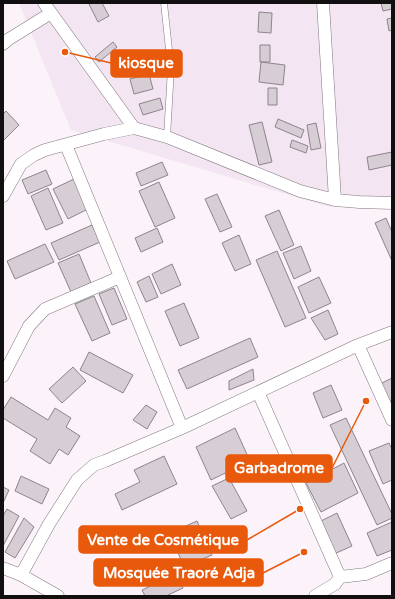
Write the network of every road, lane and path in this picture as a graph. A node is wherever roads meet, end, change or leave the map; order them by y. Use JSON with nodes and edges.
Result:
{"nodes":[{"id":1,"x":44,"y":3,"type":"edge"},
{"id":2,"x":164,"y":3,"type":"edge"},
{"id":3,"x":323,"y":3,"type":"edge"},
{"id":4,"x":51,"y":13,"type":"junction"},
{"id":5,"x":3,"y":44,"type":"edge"},
{"id":6,"x":134,"y":128,"type":"junction"},
{"id":7,"x":167,"y":137,"type":"junction"},
{"id":8,"x":66,"y":145,"type":"junction"},
{"id":9,"x":3,"y":196,"type":"edge"},
{"id":10,"x":335,"y":200,"type":"junction"},
{"id":11,"x":392,"y":203,"type":"edge"},
{"id":12,"x":120,"y":277,"type":"junction"},
{"id":13,"x":392,"y":332,"type":"edge"},
{"id":14,"x":358,"y":345,"type":"junction"},
{"id":15,"x":3,"y":376,"type":"edge"},
{"id":16,"x":258,"y":392,"type":"junction"},
{"id":17,"x":392,"y":420,"type":"edge"},
{"id":18,"x":182,"y":428,"type":"junction"},
{"id":19,"x":392,"y":563,"type":"edge"},
{"id":20,"x":3,"y":568,"type":"edge"},
{"id":21,"x":21,"y":575,"type":"junction"},
{"id":22,"x":340,"y":577,"type":"junction"},
{"id":23,"x":58,"y":596,"type":"edge"},
{"id":24,"x":315,"y":596,"type":"edge"}],
"edges":[{"from":1,"to":4,"type":"street"},
{"from":2,"to":7,"type":"lane"},
{"from":3,"to":10,"type":"street"},
{"from":4,"to":5,"type":"street"},
{"from":4,"to":6,"type":"street"},
{"from":6,"to":7,"type":"street"},
{"from":6,"to":8,"type":"street"},
{"from":7,"to":10,"type":"street"},
{"from":8,"to":9,"type":"street"},
{"from":8,"to":12,"type":"street"},
{"from":10,"to":11,"type":"street"},
{"from":12,"to":15,"type":"street"},
{"from":12,"to":18,"type":"street"},
{"from":13,"to":14,"type":"street"},
{"from":14,"to":16,"type":"street"},
{"from":14,"to":17,"type":"street"},
{"from":16,"to":18,"type":"street"},
{"from":16,"to":22,"type":"street"},
{"from":18,"to":21,"type":"street"},
{"from":19,"to":22,"type":"street"},
{"from":20,"to":21,"type":"street"},
{"from":21,"to":23,"type":"street"},
{"from":22,"to":24,"type":"street"}]}
